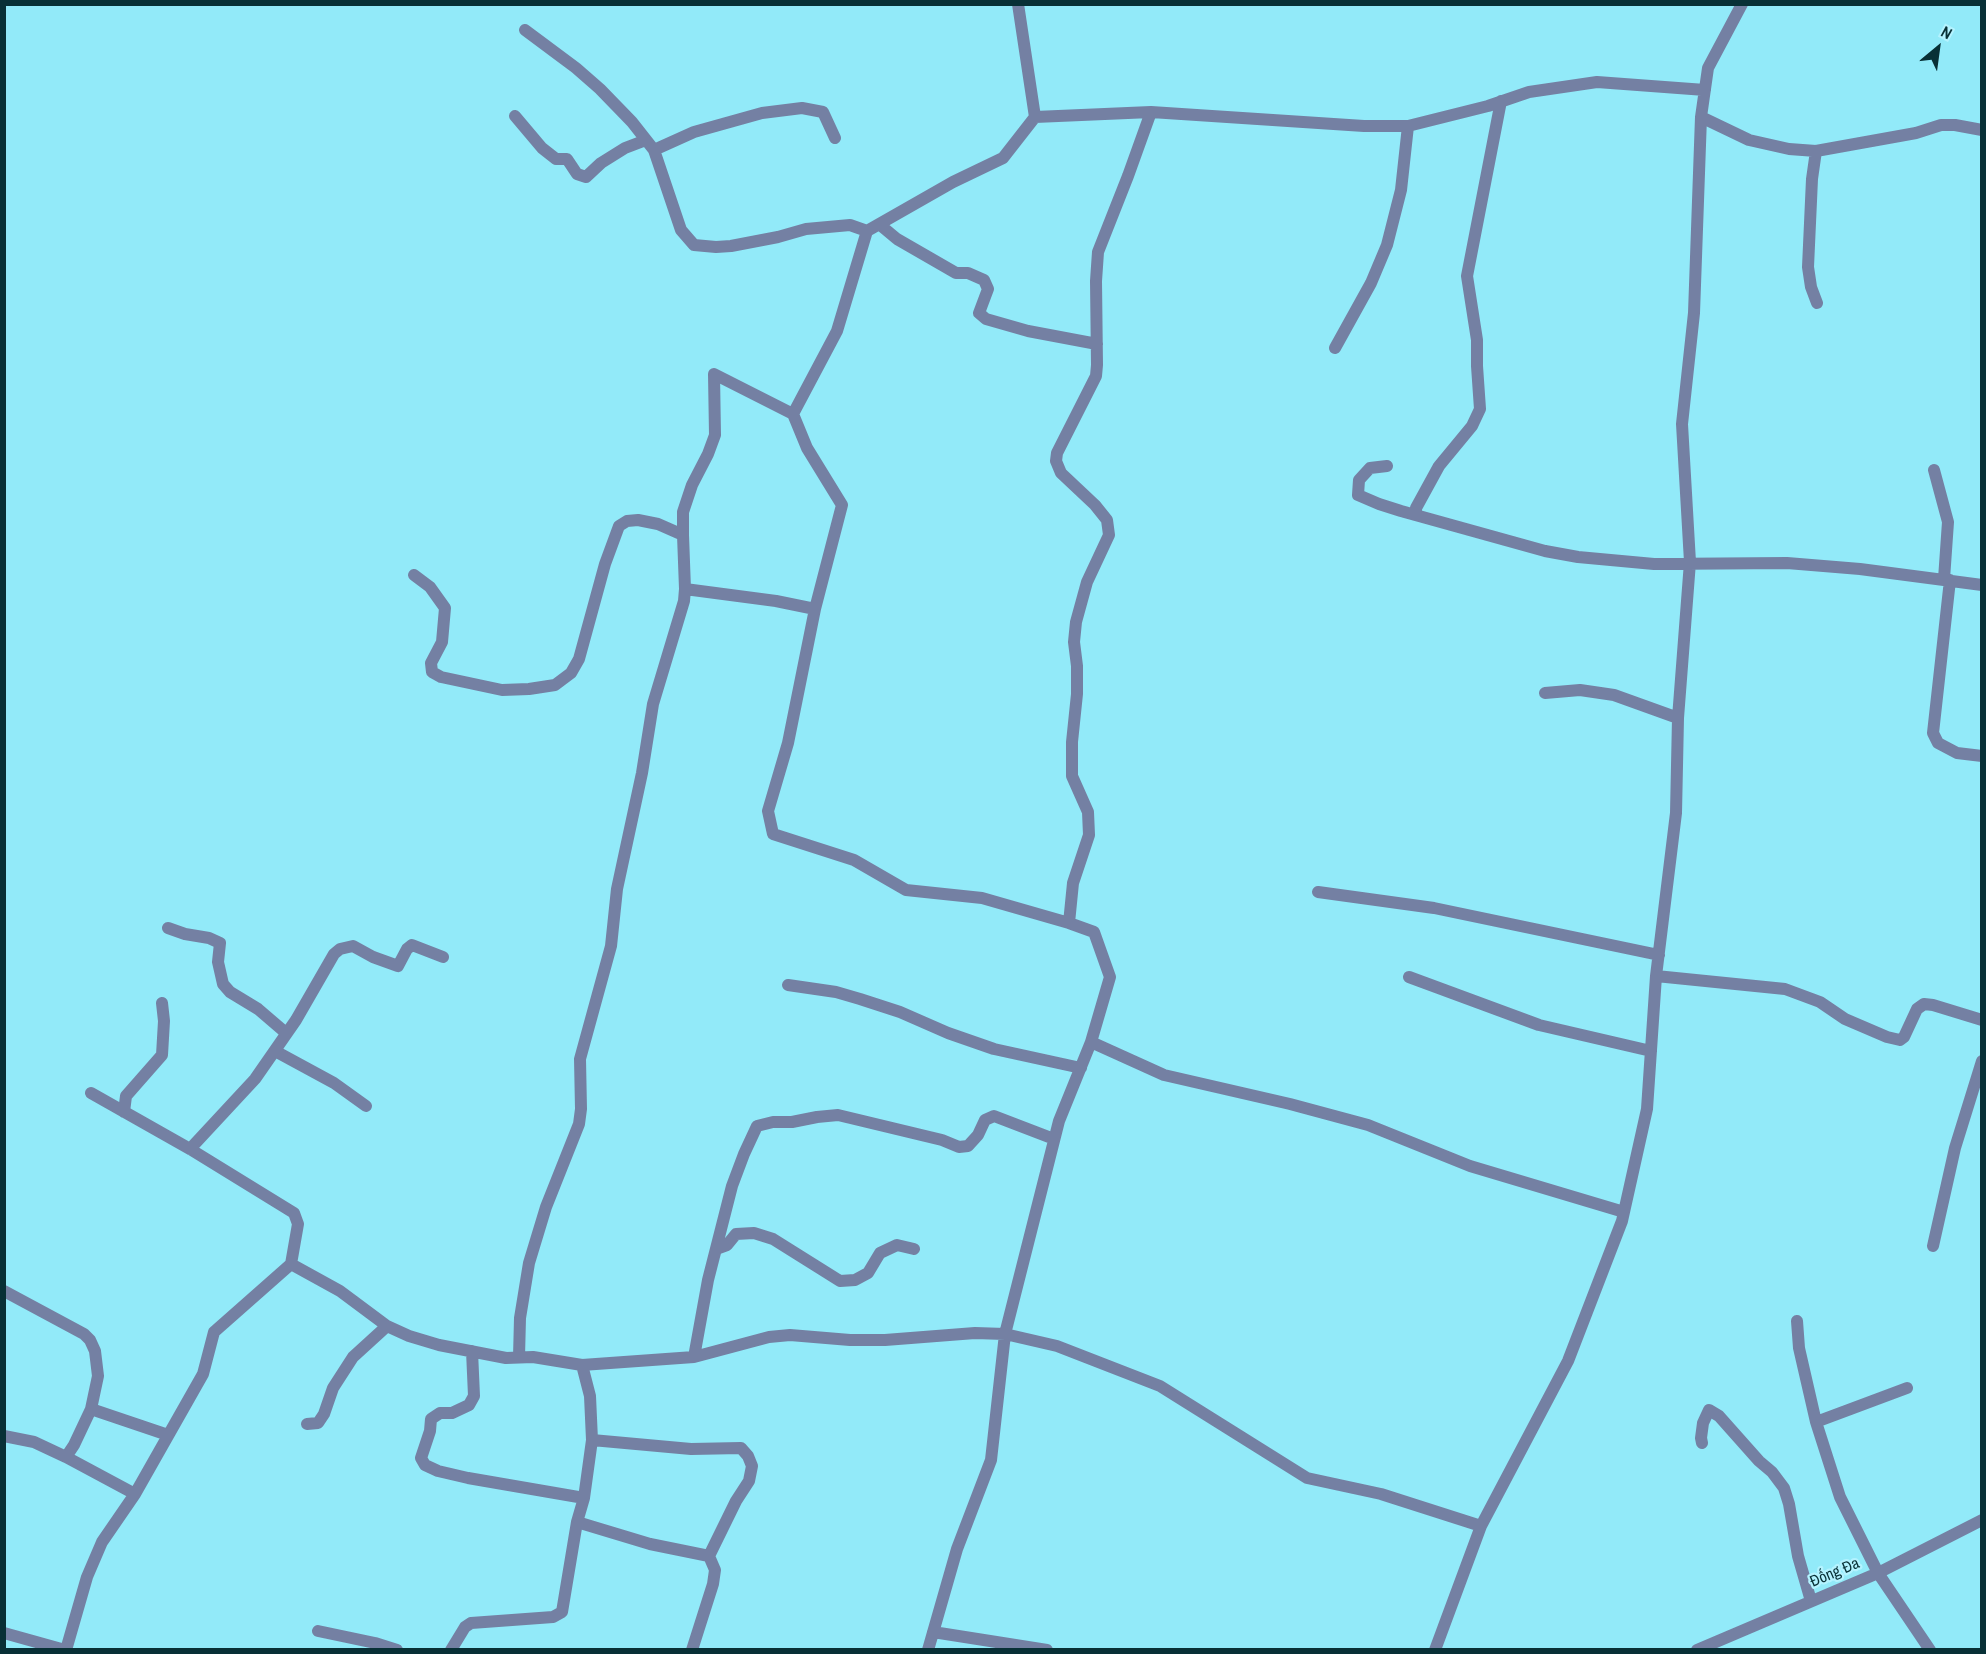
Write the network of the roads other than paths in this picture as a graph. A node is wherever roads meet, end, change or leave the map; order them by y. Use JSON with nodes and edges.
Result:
{"nodes":[{"id":1,"x":1018,"y":4,"type":"edge"},
{"id":2,"x":1742,"y":4,"type":"edge"},
{"id":3,"x":525,"y":30,"type":"dead end"},
{"id":4,"x":1705,"y":90,"type":"junction"},
{"id":5,"x":1501,"y":101,"type":"junction"},
{"id":6,"x":1151,"y":112,"type":"junction"},
{"id":7,"x":515,"y":116,"type":"dead end"},
{"id":8,"x":1035,"y":117,"type":"junction"},
{"id":9,"x":1701,"y":117,"type":"junction"},
{"id":10,"x":1408,"y":126,"type":"junction"},
{"id":11,"x":1982,"y":130,"type":"edge"},
{"id":12,"x":835,"y":138,"type":"dead end"},
{"id":13,"x":650,"y":145,"type":"junction"},
{"id":14,"x":1816,"y":151,"type":"junction"},
{"id":15,"x":879,"y":224,"type":"junction"},
{"id":16,"x":867,"y":231,"type":"junction"},
{"id":17,"x":1818,"y":303,"type":"dead end"},
{"id":18,"x":1097,"y":344,"type":"junction"},
{"id":19,"x":1335,"y":348,"type":"dead end"},
{"id":20,"x":793,"y":414,"type":"junction"},
{"id":21,"x":1388,"y":466,"type":"dead end"},
{"id":22,"x":1934,"y":470,"type":"dead end"},
{"id":23,"x":1416,"y":515,"type":"junction"},
{"id":24,"x":683,"y":535,"type":"junction"},
{"id":25,"x":1690,"y":562,"type":"junction"},
{"id":26,"x":414,"y":575,"type":"dead end"},
{"id":27,"x":1947,"y":580,"type":"junction"},
{"id":28,"x":1982,"y":585,"type":"edge"},
{"id":29,"x":685,"y":589,"type":"junction"},
{"id":30,"x":815,"y":609,"type":"junction"},
{"id":31,"x":1545,"y":693,"type":"dead end"},
{"id":32,"x":1678,"y":718,"type":"junction"},
{"id":33,"x":1982,"y":756,"type":"edge"},
{"id":34,"x":1318,"y":891,"type":"dead end"},
{"id":35,"x":1069,"y":923,"type":"junction"},
{"id":36,"x":168,"y":928,"type":"dead end"},
{"id":37,"x":1659,"y":955,"type":"junction"},
{"id":38,"x":443,"y":957,"type":"dead end"},
{"id":39,"x":1656,"y":976,"type":"junction"},
{"id":40,"x":1409,"y":977,"type":"dead end"},
{"id":41,"x":788,"y":985,"type":"dead end"},
{"id":42,"x":162,"y":1003,"type":"dead end"},
{"id":43,"x":1982,"y":1020,"type":"edge"},
{"id":44,"x":286,"y":1033,"type":"junction"},
{"id":45,"x":1091,"y":1042,"type":"junction"},
{"id":46,"x":275,"y":1051,"type":"junction"},
{"id":47,"x":1651,"y":1051,"type":"junction"},
{"id":48,"x":1982,"y":1061,"type":"edge"},
{"id":49,"x":1081,"y":1068,"type":"junction"},
{"id":50,"x":91,"y":1093,"type":"dead end"},
{"id":51,"x":366,"y":1106,"type":"dead end"},
{"id":52,"x":123,"y":1112,"type":"junction"},
{"id":53,"x":1054,"y":1139,"type":"junction"},
{"id":54,"x":190,"y":1149,"type":"junction"},
{"id":55,"x":1624,"y":1212,"type":"junction"},
{"id":56,"x":1934,"y":1246,"type":"dead end"},
{"id":57,"x":716,"y":1249,"type":"junction"},
{"id":58,"x":914,"y":1249,"type":"dead end"},
{"id":59,"x":291,"y":1264,"type":"junction"},
{"id":60,"x":4,"y":1292,"type":"edge"},
{"id":61,"x":1797,"y":1321,"type":"dead end"},
{"id":62,"x":387,"y":1326,"type":"junction"},
{"id":63,"x":1005,"y":1334,"type":"junction"},
{"id":64,"x":472,"y":1351,"type":"junction"},
{"id":65,"x":519,"y":1357,"type":"junction"},
{"id":66,"x":694,"y":1358,"type":"junction"},
{"id":67,"x":582,"y":1365,"type":"junction"},
{"id":68,"x":1907,"y":1388,"type":"dead end"},
{"id":69,"x":91,"y":1409,"type":"junction"},
{"id":70,"x":1816,"y":1422,"type":"junction"},
{"id":71,"x":307,"y":1424,"type":"dead end"},
{"id":72,"x":4,"y":1436,"type":"edge"},
{"id":73,"x":168,"y":1436,"type":"junction"},
{"id":74,"x":592,"y":1440,"type":"junction"},
{"id":75,"x":1702,"y":1443,"type":"dead end"},
{"id":76,"x":66,"y":1456,"type":"junction"},
{"id":77,"x":135,"y":1494,"type":"junction"},
{"id":78,"x":584,"y":1498,"type":"junction"},
{"id":79,"x":1982,"y":1520,"type":"edge"},
{"id":80,"x":577,"y":1522,"type":"junction"},
{"id":81,"x":1480,"y":1526,"type":"junction"},
{"id":82,"x":709,"y":1556,"type":"junction"},
{"id":83,"x":1878,"y":1573,"type":"junction"},
{"id":84,"x":1811,"y":1601,"type":"junction"},
{"id":85,"x":318,"y":1631,"type":"dead end"},
{"id":86,"x":933,"y":1632,"type":"junction"},
{"id":87,"x":4,"y":1633,"type":"edge"},
{"id":88,"x":65,"y":1650,"type":"edge"},
{"id":89,"x":397,"y":1650,"type":"edge"},
{"id":90,"x":451,"y":1650,"type":"edge"},
{"id":91,"x":692,"y":1650,"type":"edge"},
{"id":92,"x":928,"y":1650,"type":"edge"},
{"id":93,"x":1047,"y":1650,"type":"edge"},
{"id":94,"x":1436,"y":1650,"type":"edge"},
{"id":95,"x":1697,"y":1650,"type":"edge"},
{"id":96,"x":1930,"y":1650,"type":"edge"}],
"edges":[{"from":1,"to":8,"type":"street"},
{"from":2,"to":4,"type":"street"},
{"from":3,"to":13,"type":"street"},
{"from":4,"to":5,"type":"street"},
{"from":4,"to":9,"type":"street"},
{"from":5,"to":10,"type":"street"},
{"from":5,"to":23,"type":"street"},
{"from":6,"to":8,"type":"street"},
{"from":6,"to":10,"type":"street"},
{"from":6,"to":18,"type":"street"},
{"from":7,"to":13,"type":"street"},
{"from":8,"to":15,"type":"street"},
{"from":9,"to":14,"type":"street"},
{"from":9,"to":25,"type":"street"},
{"from":10,"to":19,"type":"street"},
{"from":11,"to":14,"type":"street"},
{"from":12,"to":13,"type":"street"},
{"from":13,"to":16,"type":"street"},
{"from":14,"to":17,"type":"street"},
{"from":15,"to":16,"type":"street"},
{"from":15,"to":18,"type":"street"},
{"from":16,"to":20,"type":"street"},
{"from":18,"to":35,"type":"street"},
{"from":20,"to":24,"type":"street"},
{"from":20,"to":30,"type":"street"},
{"from":21,"to":23,"type":"street"},
{"from":22,"to":27,"type":"street"},
{"from":23,"to":25,"type":"street"},
{"from":24,"to":26,"type":"street"},
{"from":24,"to":29,"type":"street"},
{"from":25,"to":27,"type":"street"},
{"from":25,"to":32,"type":"street"},
{"from":27,"to":28,"type":"street"},
{"from":27,"to":33,"type":"street"},
{"from":29,"to":30,"type":"street"},
{"from":29,"to":65,"type":"street"},
{"from":30,"to":35,"type":"street"},
{"from":31,"to":32,"type":"street"},
{"from":32,"to":37,"type":"street"},
{"from":34,"to":37,"type":"street"},
{"from":35,"to":45,"type":"street"},
{"from":36,"to":44,"type":"street"},
{"from":37,"to":39,"type":"street"},
{"from":38,"to":44,"type":"street"},
{"from":39,"to":43,"type":"street"},
{"from":39,"to":47,"type":"street"},
{"from":40,"to":47,"type":"street"},
{"from":41,"to":49,"type":"street"},
{"from":42,"to":52,"type":"street"},
{"from":44,"to":46,"type":"street"},
{"from":45,"to":49,"type":"street"},
{"from":45,"to":55,"type":"street"},
{"from":46,"to":51,"type":"street"},
{"from":46,"to":54,"type":"street"},
{"from":47,"to":55,"type":"street"},
{"from":48,"to":56,"type":"street"},
{"from":49,"to":53,"type":"street"},
{"from":50,"to":52,"type":"street"},
{"from":52,"to":54,"type":"street"},
{"from":53,"to":57,"type":"street"},
{"from":53,"to":63,"type":"street"},
{"from":54,"to":59,"type":"street"},
{"from":55,"to":81,"type":"street"},
{"from":57,"to":58,"type":"street"},
{"from":57,"to":66,"type":"street"},
{"from":59,"to":62,"type":"street"},
{"from":59,"to":73,"type":"street"},
{"from":60,"to":69,"type":"street"},
{"from":61,"to":70,"type":"street"},
{"from":62,"to":64,"type":"street"},
{"from":62,"to":71,"type":"street"},
{"from":63,"to":66,"type":"street"},
{"from":63,"to":81,"type":"street"},
{"from":63,"to":86,"type":"street"},
{"from":64,"to":65,"type":"street"},
{"from":64,"to":78,"type":"street"},
{"from":65,"to":67,"type":"street"},
{"from":66,"to":67,"type":"street"},
{"from":67,"to":74,"type":"street"},
{"from":68,"to":70,"type":"street"},
{"from":69,"to":73,"type":"street"},
{"from":69,"to":76,"type":"street"},
{"from":70,"to":83,"type":"street"},
{"from":72,"to":76,"type":"street"},
{"from":73,"to":77,"type":"street"},
{"from":74,"to":78,"type":"street"},
{"from":74,"to":82,"type":"street"},
{"from":75,"to":84,"type":"street"},
{"from":76,"to":77,"type":"street"},
{"from":77,"to":88,"type":"street"},
{"from":78,"to":80,"type":"street"},
{"from":79,"to":83,"type":"street","name":"Đống Đa"},
{"from":80,"to":82,"type":"street"},
{"from":80,"to":90,"type":"street"},
{"from":81,"to":94,"type":"street"},
{"from":82,"to":91,"type":"street"},
{"from":83,"to":84,"type":"street","name":"Đống Đa"},
{"from":83,"to":96,"type":"street"},
{"from":84,"to":95,"type":"street","name":"Đống Đa"},
{"from":85,"to":89,"type":"street"},
{"from":86,"to":92,"type":"street"},
{"from":86,"to":93,"type":"street"},
{"from":87,"to":88,"type":"street"}]}
